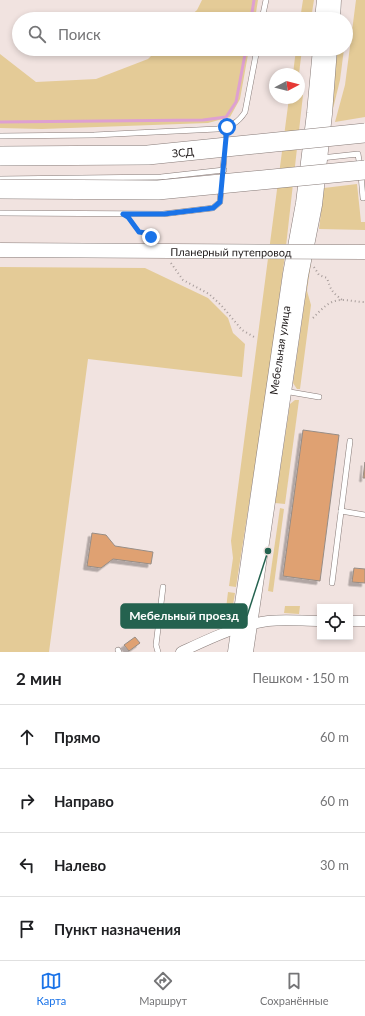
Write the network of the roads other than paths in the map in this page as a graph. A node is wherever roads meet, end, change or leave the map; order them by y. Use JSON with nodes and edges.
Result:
{"nodes":[{"id":1,"x":266,"y":0,"type":"edge"},
{"id":2,"x":324,"y":0,"type":"edge"},
{"id":3,"x":334,"y":0,"type":"edge"},
{"id":4,"x":263,"y":12,"type":"edge"},
{"id":5,"x":323,"y":12,"type":"edge"},
{"id":6,"x":333,"y":12,"type":"edge"},
{"id":7,"x":256,"y":56,"type":"edge"},
{"id":8,"x":319,"y":56,"type":"edge"},
{"id":9,"x":329,"y":56,"type":"edge"},
{"id":10,"x":227,"y":127,"type":"junction"},
{"id":11,"x":365,"y":133,"type":"edge"},
{"id":12,"x":0,"y":136,"type":"edge"},
{"id":13,"x":0,"y":156,"type":"edge"},
{"id":14,"x":320,"y":158,"type":"junction"},
{"id":15,"x":224,"y":170,"type":"junction"},
{"id":16,"x":365,"y":170,"type":"edge"},
{"id":17,"x":0,"y":178,"type":"edge"},
{"id":18,"x":0,"y":189,"type":"edge"},
{"id":19,"x":363,"y":198,"type":"dead end"},
{"id":20,"x":0,"y":213,"type":"edge"},
{"id":21,"x":0,"y":250,"type":"edge"},
{"id":22,"x":365,"y":252,"type":"edge"},
{"id":23,"x":279,"y":390,"type":"junction"},
{"id":24,"x":319,"y":397,"type":"dead end"},
{"id":25,"x":350,"y":441,"type":"dead end"},
{"id":26,"x":341,"y":511,"type":"junction"},
{"id":27,"x":365,"y":515,"type":"edge"},
{"id":28,"x":332,"y":583,"type":"dead end"},
{"id":29,"x":163,"y":587,"type":"dead end"},
{"id":30,"x":317,"y":621,"type":"edge"},
{"id":31,"x":353,"y":621,"type":"edge"},
{"id":32,"x":365,"y":621,"type":"edge"},
{"id":33,"x":244,"y":626,"type":"junction"},
{"id":34,"x":158,"y":652,"type":"edge"},
{"id":35,"x":181,"y":652,"type":"edge"},
{"id":36,"x":235,"y":652,"type":"edge"},
{"id":37,"x":246,"y":652,"type":"edge"}],
"edges":[{"from":1,"to":4,"type":"lane"},
{"from":2,"to":5,"type":"street"},
{"from":3,"to":6,"type":"street"},
{"from":7,"to":10,"type":"lane"},
{"from":8,"to":23,"type":"street","name":"Мебельная улица"},
{"from":9,"to":14,"type":"street","name":"Мебельная улица"},
{"from":10,"to":12,"type":"lane"},
{"from":10,"to":15,"type":"lane"},
{"from":11,"to":13,"type":"highway","name":"ЗСД","bridge":true},
{"from":14,"to":19,"type":"lane"},
{"from":14,"to":23,"type":"street","name":"Мебельная улица"},
{"from":15,"to":17,"type":"lane"},
{"from":15,"to":20,"type":"lane"},
{"from":16,"to":18,"type":"highway","bridge":true},
{"from":21,"to":22,"type":"street","name":"Планерный путепровод","bridge":true},
{"from":23,"to":24,"type":"lane"},
{"from":23,"to":33,"type":"street","name":"Мебельная улица"},
{"from":25,"to":26,"type":"lane"},
{"from":26,"to":27,"type":"lane"},
{"from":26,"to":28,"type":"lane"},
{"from":29,"to":34,"type":"lane"},
{"from":30,"to":33,"type":"street"},
{"from":31,"to":32,"type":"street"},
{"from":33,"to":35,"type":"street"},
{"from":33,"to":36,"type":"street","name":"Мебельная улица"},
{"from":33,"to":37,"type":"street","name":"Мебельная улица"}]}
